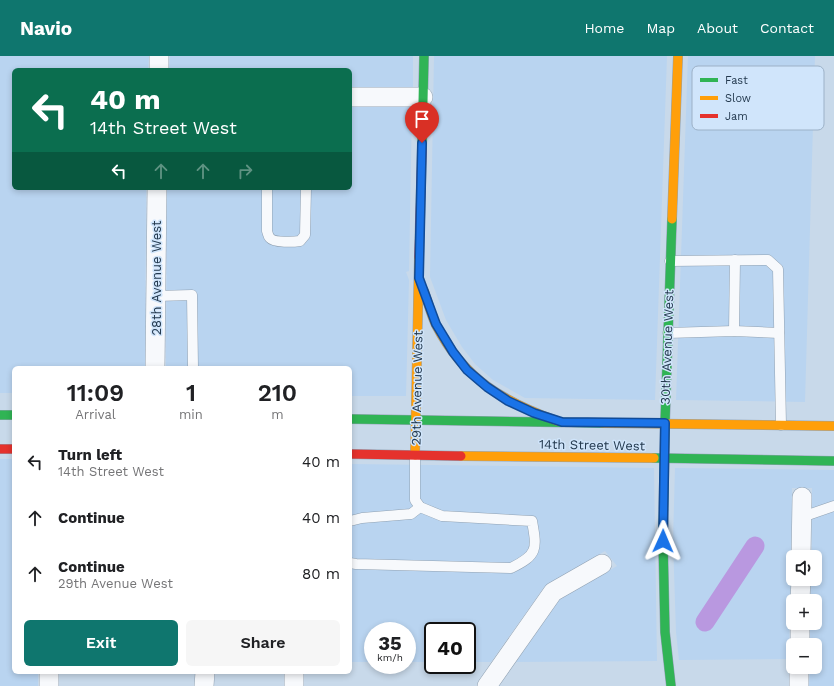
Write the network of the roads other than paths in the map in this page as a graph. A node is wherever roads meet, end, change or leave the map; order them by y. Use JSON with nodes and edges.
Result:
{"nodes":[{"id":1,"x":159,"y":56,"type":"edge"},
{"id":2,"x":424,"y":56,"type":"edge"},
{"id":3,"x":678,"y":56,"type":"edge"},
{"id":4,"x":159,"y":68,"type":"edge"},
{"id":5,"x":352,"y":97,"type":"edge"},
{"id":6,"x":423,"y":97,"type":"junction"},
{"id":7,"x":157,"y":190,"type":"edge"},
{"id":8,"x":267,"y":190,"type":"edge"},
{"id":9,"x":306,"y":190,"type":"edge"},
{"id":10,"x":735,"y":260,"type":"junction"},
{"id":11,"x":670,"y":261,"type":"junction"},
{"id":12,"x":419,"y":278,"type":"junction"},
{"id":13,"x":156,"y":296,"type":"junction"},
{"id":14,"x":734,"y":331,"type":"junction"},
{"id":15,"x":668,"y":333,"type":"junction"},
{"id":16,"x":779,"y":333,"type":"junction"},
{"id":17,"x":155,"y":366,"type":"edge"},
{"id":18,"x":193,"y":366,"type":"edge"},
{"id":19,"x":0,"y":414,"type":"edge"},
{"id":20,"x":12,"y":415,"type":"edge"},
{"id":21,"x":352,"y":419,"type":"edge"},
{"id":22,"x":416,"y":420,"type":"junction"},
{"id":23,"x":562,"y":422,"type":"junction"},
{"id":24,"x":665,"y":423,"type":"junction"},
{"id":25,"x":781,"y":425,"type":"junction"},
{"id":26,"x":834,"y":426,"type":"edge"},
{"id":27,"x":0,"y":449,"type":"edge"},
{"id":28,"x":12,"y":449,"type":"edge"},
{"id":29,"x":352,"y":454,"type":"edge"},
{"id":30,"x":416,"y":455,"type":"junction"},
{"id":31,"x":665,"y":458,"type":"junction"},
{"id":32,"x":834,"y":461,"type":"edge"},
{"id":33,"x":802,"y":497,"type":"dead end"},
{"id":34,"x":420,"y":506,"type":"junction"},
{"id":35,"x":834,"y":506,"type":"edge"},
{"id":36,"x":802,"y":517,"type":"junction"},
{"id":37,"x":352,"y":520,"type":"edge"},
{"id":38,"x":801,"y":550,"type":"edge"},
{"id":39,"x":352,"y":563,"type":"edge"},
{"id":40,"x":602,"y":564,"type":"dead end"},
{"id":41,"x":49,"y":674,"type":"edge"},
{"id":42,"x":205,"y":674,"type":"edge"},
{"id":43,"x":294,"y":674,"type":"edge"},
{"id":44,"x":799,"y":674,"type":"edge"},
{"id":45,"x":49,"y":686,"type":"edge"},
{"id":46,"x":204,"y":686,"type":"edge"},
{"id":47,"x":294,"y":686,"type":"edge"},
{"id":48,"x":487,"y":686,"type":"edge"},
{"id":49,"x":670,"y":686,"type":"edge"},
{"id":50,"x":799,"y":686,"type":"edge"}],
"edges":[{"from":1,"to":4,"type":"street"},
{"from":2,"to":6,"type":"street","name":"29th Avenue West"},
{"from":3,"to":11,"type":"street","name":"30th Avenue West"},
{"from":5,"to":6,"type":"street"},
{"from":6,"to":12,"type":"street","name":"29th Avenue West"},
{"from":7,"to":13,"type":"street","name":"28th Avenue West"},
{"from":8,"to":9,"type":"lane"},
{"from":10,"to":11,"type":"lane"},
{"from":10,"to":14,"type":"lane"},
{"from":10,"to":16,"type":"lane"},
{"from":11,"to":15,"type":"street","name":"30th Avenue West"},
{"from":12,"to":22,"type":"street","name":"29th Avenue West"},
{"from":12,"to":23,"type":"street"},
{"from":13,"to":17,"type":"street","name":"28th Avenue West"},
{"from":13,"to":18,"type":"lane"},
{"from":14,"to":15,"type":"lane"},
{"from":14,"to":16,"type":"lane"},
{"from":15,"to":24,"type":"street","name":"30th Avenue West"},
{"from":16,"to":25,"type":"lane"},
{"from":19,"to":20,"type":"street"},
{"from":21,"to":22,"type":"street","name":"14th Street West"},
{"from":22,"to":23,"type":"street","name":"14th Street West"},
{"from":22,"to":30,"type":"street","name":"29th Avenue West"},
{"from":23,"to":24,"type":"street","name":"14th Street West"},
{"from":24,"to":25,"type":"street","name":"14th Street West"},
{"from":24,"to":31,"type":"street","name":"30th Avenue West"},
{"from":25,"to":26,"type":"street","name":"14th Street West"},
{"from":27,"to":28,"type":"street"},
{"from":29,"to":30,"type":"street","name":"14th Street West"},
{"from":30,"to":31,"type":"street","name":"14th Street West"},
{"from":30,"to":34,"type":"lane"},
{"from":31,"to":32,"type":"street","name":"14th Street West"},
{"from":31,"to":49,"type":"street","name":"30th Avenue West"},
{"from":33,"to":36,"type":"street"},
{"from":34,"to":37,"type":"lane"},
{"from":34,"to":39,"type":"lane"},
{"from":35,"to":36,"type":"lane"},
{"from":36,"to":38,"type":"street"},
{"from":40,"to":48,"type":"street"},
{"from":41,"to":45,"type":"street"},
{"from":42,"to":46,"type":"street"},
{"from":43,"to":47,"type":"street"},
{"from":44,"to":50,"type":"street"}]}
